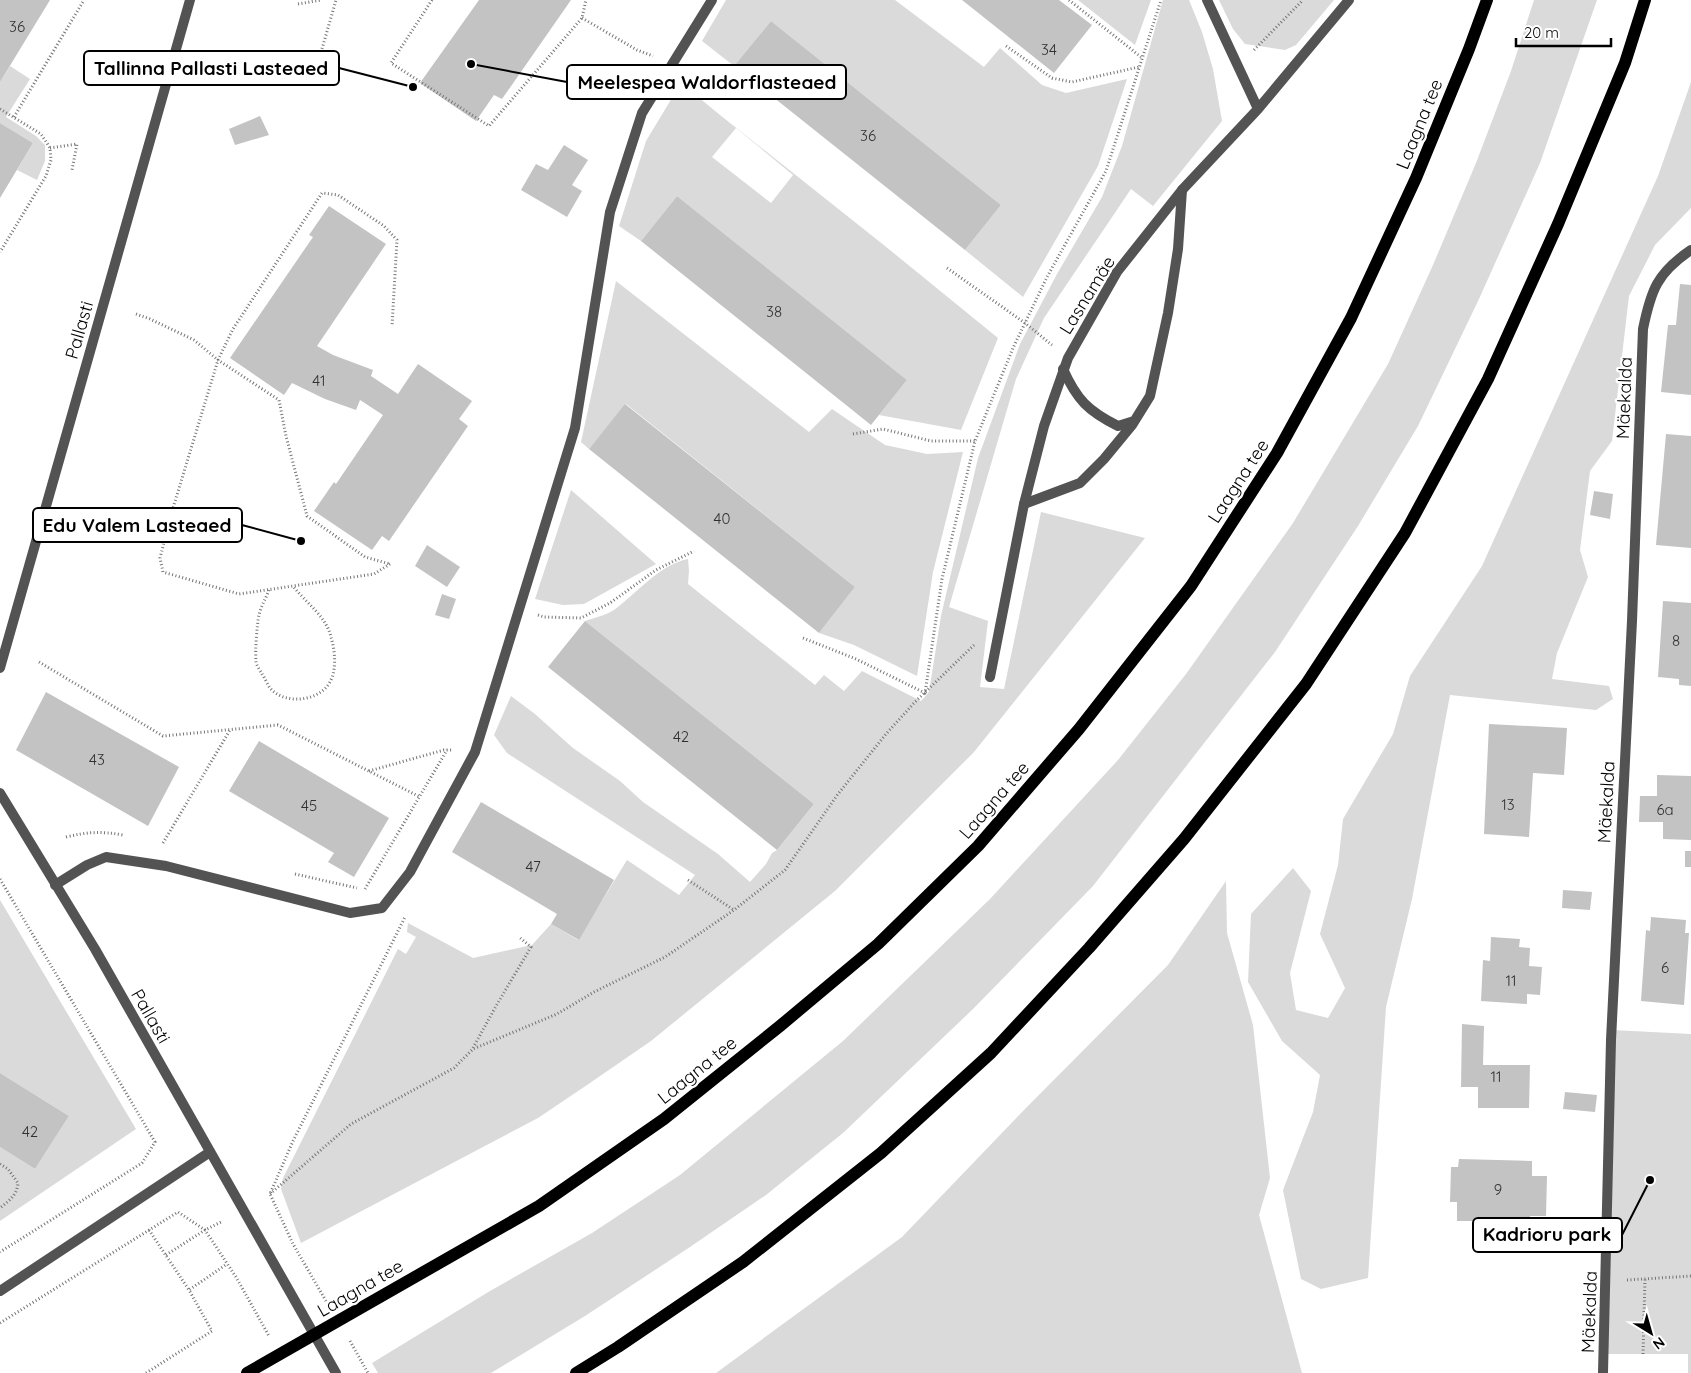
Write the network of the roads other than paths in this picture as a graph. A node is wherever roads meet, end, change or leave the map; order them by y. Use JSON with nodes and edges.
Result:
{"nodes":[{"id":1,"x":190,"y":0,"type":"edge"},
{"id":2,"x":712,"y":0,"type":"edge"},
{"id":3,"x":1207,"y":0,"type":"edge"},
{"id":4,"x":1349,"y":0,"type":"edge"},
{"id":5,"x":1487,"y":0,"type":"edge"},
{"id":6,"x":1645,"y":0,"type":"edge"},
{"id":7,"x":1258,"y":109,"type":"junction"},
{"id":8,"x":1182,"y":190,"type":"junction"},
{"id":9,"x":1691,"y":250,"type":"edge"},
{"id":10,"x":1063,"y":370,"type":"junction"},
{"id":11,"x":1134,"y":421,"type":"junction"},
{"id":12,"x":1024,"y":504,"type":"junction"},
{"id":13,"x":0,"y":668,"type":"edge"},
{"id":14,"x":990,"y":677,"type":"dead end"},
{"id":15,"x":0,"y":793,"type":"edge"},
{"id":16,"x":56,"y":885,"type":"junction"},
{"id":17,"x":210,"y":1152,"type":"junction"},
{"id":18,"x":0,"y":1291,"type":"edge"},
{"id":19,"x":247,"y":1373,"type":"edge"},
{"id":20,"x":336,"y":1373,"type":"edge"},
{"id":21,"x":576,"y":1373,"type":"edge"},
{"id":22,"x":1603,"y":1373,"type":"edge"}],
"edges":[{"from":1,"to":13,"type":"street","name":"Pallasti"},
{"from":2,"to":16,"type":"street"},
{"from":3,"to":7,"type":"street"},
{"from":4,"to":7,"type":"street","name":"Lasnamäe"},
{"from":5,"to":19,"type":"main road","name":"Laagna tee"},
{"from":6,"to":21,"type":"main road"},
{"from":7,"to":8,"type":"street","name":"Lasnamäe"},
{"from":8,"to":10,"type":"street","name":"Lasnamäe"},
{"from":8,"to":11,"type":"street"},
{"from":9,"to":22,"type":"street","name":"Mäekalda"},
{"from":10,"to":11,"type":"street"},
{"from":10,"to":12,"type":"street","name":"Lasnamäe"},
{"from":11,"to":12,"type":"street"},
{"from":12,"to":14,"type":"street","name":"Lasnamäe"},
{"from":15,"to":16,"type":"street","name":"Pallasti"},
{"from":16,"to":17,"type":"street","name":"Pallasti"},
{"from":17,"to":18,"type":"street"},
{"from":17,"to":20,"type":"street","name":"Pallasti"}]}
